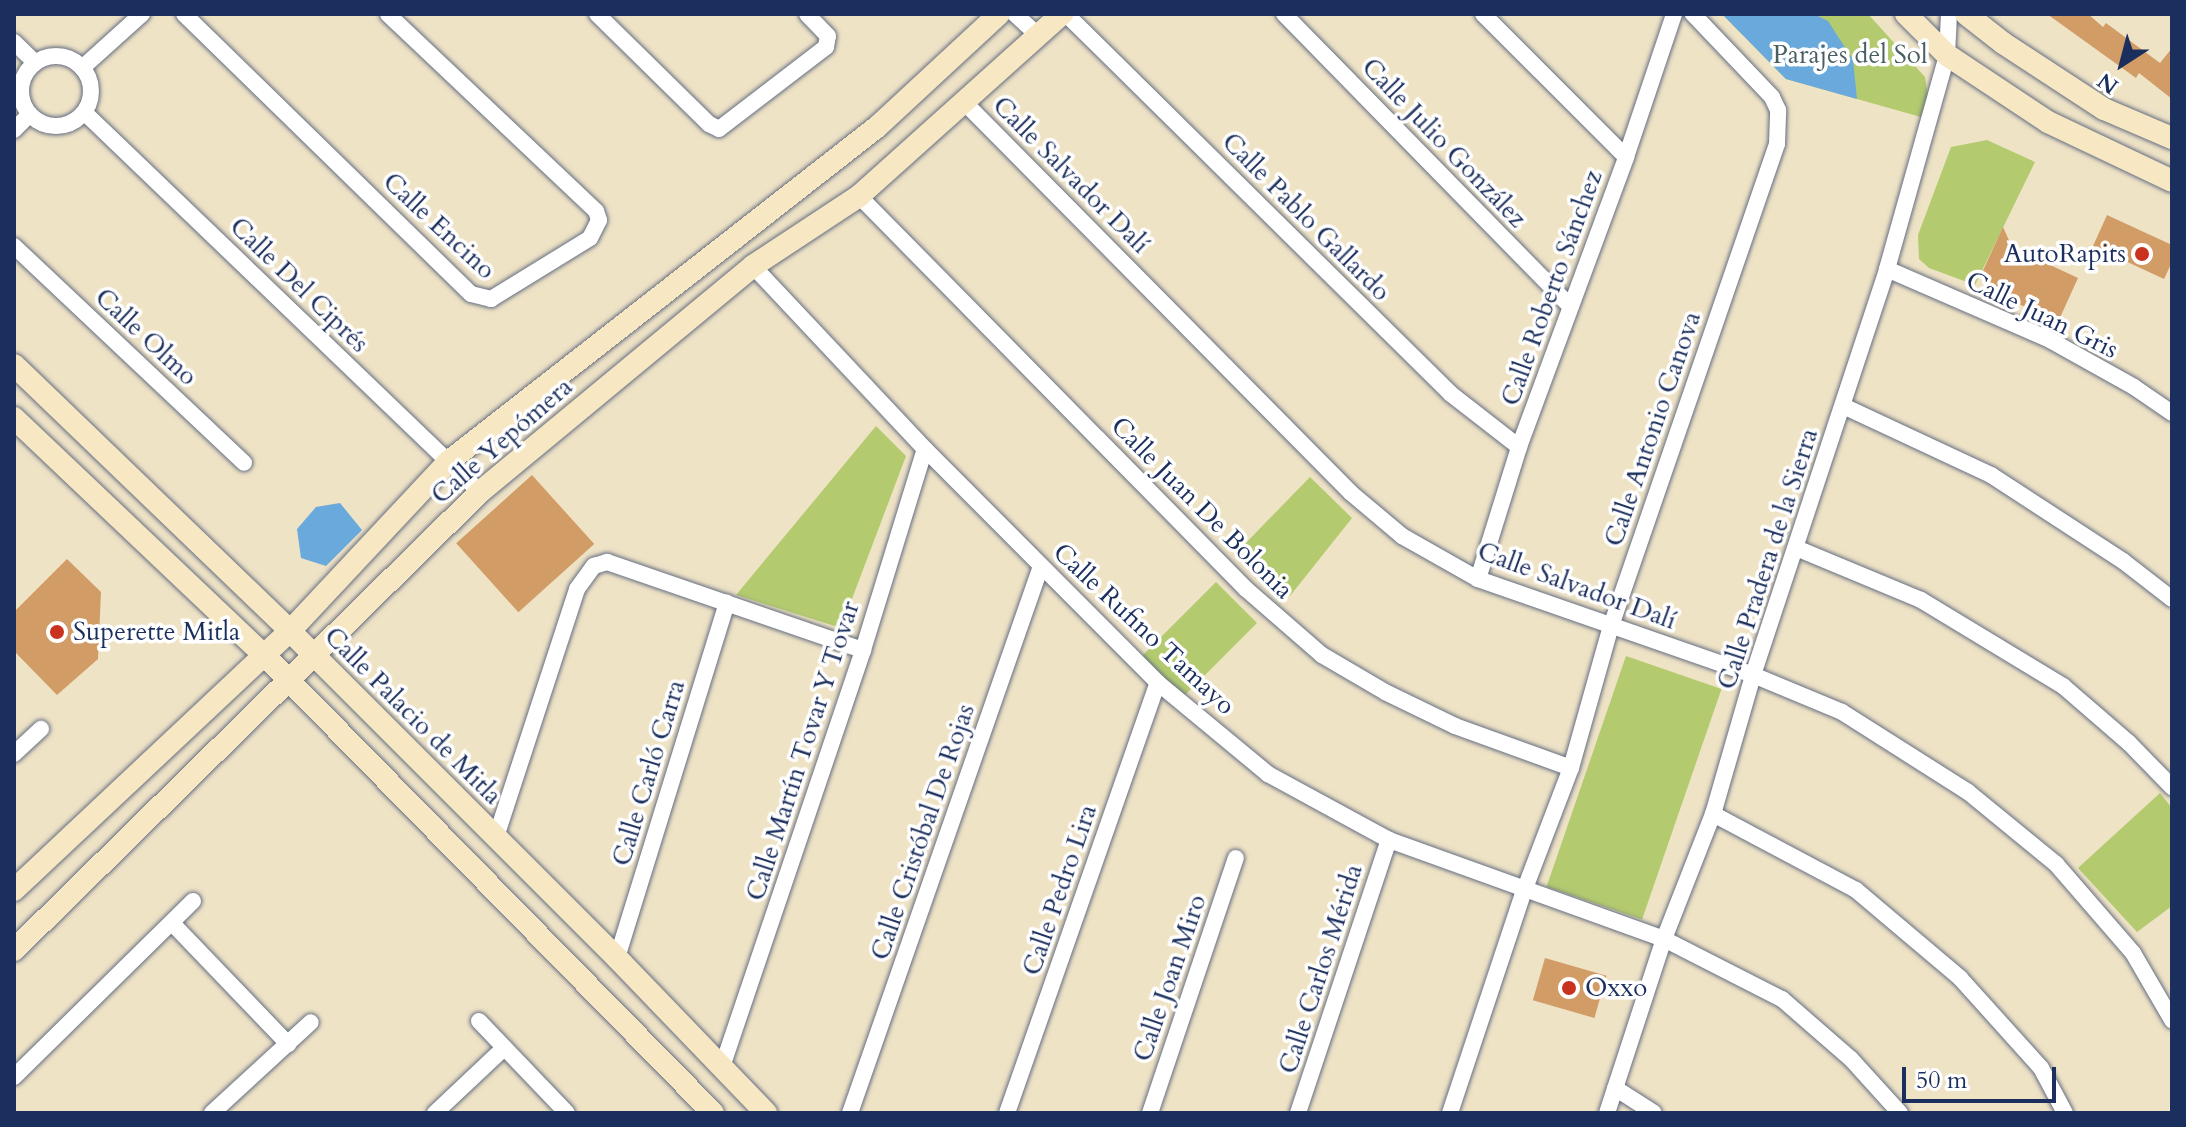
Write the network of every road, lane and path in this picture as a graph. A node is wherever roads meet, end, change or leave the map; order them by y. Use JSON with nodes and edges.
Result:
{"nodes":[{"id":1,"x":142,"y":14,"type":"edge"},
{"id":2,"x":184,"y":14,"type":"edge"},
{"id":3,"x":388,"y":14,"type":"edge"},
{"id":4,"x":597,"y":14,"type":"edge"},
{"id":5,"x":807,"y":14,"type":"edge"},
{"id":6,"x":999,"y":14,"type":"edge"},
{"id":7,"x":1015,"y":14,"type":"edge"},
{"id":8,"x":1064,"y":14,"type":"edge"},
{"id":9,"x":1284,"y":14,"type":"edge"},
{"id":10,"x":1483,"y":14,"type":"edge"},
{"id":11,"x":1674,"y":14,"type":"edge"},
{"id":12,"x":1693,"y":14,"type":"edge"},
{"id":13,"x":1906,"y":14,"type":"edge"},
{"id":14,"x":1949,"y":14,"type":"edge"},
{"id":15,"x":1966,"y":14,"type":"edge"},
{"id":16,"x":1039,"y":36,"type":"junction"},
{"id":17,"x":14,"y":42,"type":"edge"},
{"id":18,"x":1947,"y":55,"type":"junction"},
{"id":19,"x":35,"y":62,"type":"junction"},
{"id":20,"x":82,"y":68,"type":"junction"},
{"id":21,"x":964,"y":102,"type":"junction"},
{"id":22,"x":85,"y":113,"type":"junction"},
{"id":23,"x":29,"y":115,"type":"junction"},
{"id":24,"x":14,"y":130,"type":"edge"},
{"id":25,"x":2172,"y":138,"type":"edge"},
{"id":26,"x":1626,"y":157,"type":"junction"},
{"id":27,"x":2172,"y":181,"type":"edge"},
{"id":28,"x":859,"y":196,"type":"junction"},
{"id":29,"x":14,"y":246,"type":"edge"},
{"id":30,"x":753,"y":266,"type":"junction"},
{"id":31,"x":1887,"y":269,"type":"junction"},
{"id":32,"x":1570,"y":306,"type":"junction"},
{"id":33,"x":14,"y":365,"type":"edge"},
{"id":34,"x":1843,"y":406,"type":"junction"},
{"id":35,"x":2172,"y":413,"type":"edge"},
{"id":36,"x":14,"y":418,"type":"edge"},
{"id":37,"x":1519,"y":447,"type":"junction"},
{"id":38,"x":925,"y":449,"type":"junction"},
{"id":39,"x":448,"y":462,"type":"junction"},
{"id":40,"x":244,"y":463,"type":"dead end"},
{"id":41,"x":480,"y":492,"type":"junction"},
{"id":42,"x":1796,"y":548,"type":"junction"},
{"id":43,"x":1041,"y":566,"type":"junction"},
{"id":44,"x":1478,"y":579,"type":"junction"},
{"id":45,"x":2172,"y":599,"type":"edge"},
{"id":46,"x":727,"y":603,"type":"junction"},
{"id":47,"x":1611,"y":626,"type":"junction"},
{"id":48,"x":290,"y":631,"type":"junction"},
{"id":49,"x":863,"y":650,"type":"junction"},
{"id":50,"x":264,"y":655,"type":"junction"},
{"id":51,"x":314,"y":658,"type":"junction"},
{"id":52,"x":1753,"y":675,"type":"junction"},
{"id":53,"x":290,"y":681,"type":"junction"},
{"id":54,"x":1158,"y":683,"type":"junction"},
{"id":55,"x":41,"y":729,"type":"dead end"},
{"id":56,"x":14,"y":754,"type":"edge"},
{"id":57,"x":1571,"y":768,"type":"junction"},
{"id":58,"x":2172,"y":787,"type":"edge"},
{"id":59,"x":1713,"y":814,"type":"junction"},
{"id":60,"x":496,"y":837,"type":"junction"},
{"id":61,"x":1389,"y":840,"type":"junction"},
{"id":62,"x":1236,"y":858,"type":"dead end"},
{"id":63,"x":14,"y":890,"type":"edge"},
{"id":64,"x":1524,"y":891,"type":"junction"},
{"id":65,"x":193,"y":901,"type":"dead end"},
{"id":66,"x":172,"y":923,"type":"junction"},
{"id":67,"x":1664,"y":939,"type":"junction"},
{"id":68,"x":14,"y":950,"type":"edge"},
{"id":69,"x":617,"y":958,"type":"junction"},
{"id":70,"x":2172,"y":1020,"type":"edge"},
{"id":71,"x":479,"y":1021,"type":"dead end"},
{"id":72,"x":311,"y":1022,"type":"dead end"},
{"id":73,"x":288,"y":1044,"type":"junction"},
{"id":74,"x":504,"y":1048,"type":"junction"},
{"id":75,"x":722,"y":1067,"type":"junction"},
{"id":76,"x":14,"y":1077,"type":"edge"},
{"id":77,"x":1615,"y":1088,"type":"junction"},
{"id":78,"x":212,"y":1113,"type":"edge"},
{"id":79,"x":435,"y":1113,"type":"edge"},
{"id":80,"x":567,"y":1113,"type":"edge"},
{"id":81,"x":713,"y":1113,"type":"edge"},
{"id":82,"x":766,"y":1113,"type":"edge"},
{"id":83,"x":850,"y":1113,"type":"edge"},
{"id":84,"x":1007,"y":1113,"type":"edge"},
{"id":85,"x":1150,"y":1113,"type":"edge"},
{"id":86,"x":1298,"y":1113,"type":"edge"},
{"id":87,"x":1450,"y":1113,"type":"edge"},
{"id":88,"x":1607,"y":1113,"type":"edge"},
{"id":89,"x":1654,"y":1113,"type":"edge"},
{"id":90,"x":1900,"y":1113,"type":"edge"},
{"id":91,"x":2065,"y":1113,"type":"edge"}],
"edges":[{"from":1,"to":20,"type":"street"},
{"from":2,"to":3,"type":"street","name":"Calle Encino"},
{"from":4,"to":5,"type":"street"},
{"from":6,"to":39,"type":"main road","name":"Calle Yepómera"},
{"from":7,"to":16,"type":"street"},
{"from":8,"to":16,"type":"main road","name":"Calle Yepómera"},
{"from":8,"to":37,"type":"street","name":"Calle Pablo Gallardo"},
{"from":9,"to":32,"type":"street","name":"Calle Julio González"},
{"from":10,"to":26,"type":"street"},
{"from":11,"to":26,"type":"street","name":"Calle Roberto Sánchez"},
{"from":12,"to":47,"type":"street","name":"Calle Antonio Canova"},
{"from":13,"to":18,"type":"main road"},
{"from":14,"to":18,"type":"street","name":"Calle Pradera de la Sierra"},
{"from":15,"to":25,"type":"main road"},
{"from":16,"to":21,"type":"main road","name":"Calle Yepómera"},
{"from":17,"to":19,"type":"street"},
{"from":18,"to":27,"type":"main road"},
{"from":18,"to":31,"type":"street","name":"Calle Pradera de la Sierra"},
{"from":19,"to":20,"type":"street"},
{"from":19,"to":23,"type":"street"},
{"from":20,"to":22,"type":"street"},
{"from":21,"to":28,"type":"main road","name":"Calle Yepómera"},
{"from":21,"to":44,"type":"street","name":"Calle Salvador Dalí"},
{"from":22,"to":23,"type":"street"},
{"from":22,"to":39,"type":"street","name":"Calle Del Ciprés"},
{"from":23,"to":24,"type":"street"},
{"from":26,"to":32,"type":"street","name":"Calle Roberto Sánchez"},
{"from":28,"to":30,"type":"main road","name":"Calle Yepómera"},
{"from":28,"to":57,"type":"street","name":"Calle Juan De Bolonia"},
{"from":29,"to":40,"type":"street","name":"Calle Olmo"},
{"from":30,"to":38,"type":"street","name":"Calle Rufino Tamayo"},
{"from":30,"to":41,"type":"main road","name":"Calle Yepómera"},
{"from":31,"to":34,"type":"street","name":"Calle Pradera de la Sierra"},
{"from":31,"to":35,"type":"street","name":"Calle Juan Gris"},
{"from":32,"to":37,"type":"street","name":"Calle Roberto Sánchez"},
{"from":33,"to":48,"type":"main road","name":"Calle Palacio de Mitla"},
{"from":34,"to":42,"type":"street","name":"Calle Pradera de la Sierra"},
{"from":34,"to":45,"type":"street"},
{"from":36,"to":50,"type":"main road"},
{"from":37,"to":44,"type":"street","name":"Calle Roberto Sánchez"},
{"from":38,"to":43,"type":"street","name":"Calle Rufino Tamayo"},
{"from":38,"to":49,"type":"street","name":"Calle Martín Tovar Y Tovar"},
{"from":39,"to":41,"type":"street","name":"Calle Del Ciprés"},
{"from":39,"to":48,"type":"main road","name":"Calle Yepómera"},
{"from":41,"to":51,"type":"main road","name":"Calle Yepómera"},
{"from":42,"to":52,"type":"street","name":"Calle Pradera de la Sierra"},
{"from":42,"to":58,"type":"street"},
{"from":43,"to":54,"type":"street","name":"Calle Rufino Tamayo"},
{"from":43,"to":83,"type":"street","name":"Calle Cristóbal De Rojas"},
{"from":44,"to":47,"type":"street","name":"Calle Salvador Dalí"},
{"from":46,"to":49,"type":"street"},
{"from":46,"to":60,"type":"street"},
{"from":46,"to":69,"type":"street","name":"Calle Carló Carra"},
{"from":47,"to":52,"type":"street","name":"Calle Salvador Dalí"},
{"from":47,"to":57,"type":"street","name":"Calle Antonio Canova"},
{"from":48,"to":50,"type":"main road","name":"Calle Yepómera"},
{"from":48,"to":51,"type":"main road","name":"Calle Palacio de Mitla"},
{"from":49,"to":75,"type":"street","name":"Calle Martín Tovar Y Tovar"},
{"from":50,"to":53,"type":"main road"},
{"from":50,"to":63,"type":"main road","name":"Calle Yepómera"},
{"from":51,"to":53,"type":"main road","name":"Calle Yepómera"},
{"from":51,"to":60,"type":"main road","name":"Calle Palacio de Mitla"},
{"from":52,"to":59,"type":"street","name":"Calle Pradera de la Sierra"},
{"from":52,"to":70,"type":"street","name":"Calle Salvador Dalí"},
{"from":53,"to":68,"type":"main road","name":"Calle Yepómera"},
{"from":53,"to":81,"type":"main road"},
{"from":54,"to":61,"type":"street","name":"Calle Rufino Tamayo"},
{"from":54,"to":84,"type":"street","name":"Calle Pedro Lira"},
{"from":55,"to":56,"type":"street"},
{"from":57,"to":64,"type":"street","name":"Calle Antonio Canova"},
{"from":59,"to":67,"type":"street","name":"Calle Pradera de la Sierra"},
{"from":59,"to":91,"type":"street"},
{"from":60,"to":69,"type":"main road","name":"Calle Palacio de Mitla"},
{"from":61,"to":64,"type":"street","name":"Calle Rufino Tamayo"},
{"from":61,"to":86,"type":"street","name":"Calle Carlos Mérida"},
{"from":62,"to":85,"type":"street","name":"Calle Joan Miro"},
{"from":64,"to":67,"type":"street","name":"Calle Rufino Tamayo"},
{"from":64,"to":87,"type":"street","name":"Calle Antonio Canova"},
{"from":65,"to":66,"type":"street"},
{"from":66,"to":73,"type":"street"},
{"from":66,"to":76,"type":"street"},
{"from":67,"to":77,"type":"street","name":"Calle Pradera de la Sierra"},
{"from":67,"to":90,"type":"street","name":"Calle Rufino Tamayo"},
{"from":69,"to":75,"type":"main road","name":"Calle Palacio de Mitla"},
{"from":71,"to":74,"type":"street"},
{"from":72,"to":73,"type":"street"},
{"from":73,"to":78,"type":"street"},
{"from":74,"to":79,"type":"street"},
{"from":74,"to":80,"type":"street"},
{"from":75,"to":82,"type":"main road","name":"Calle Palacio de Mitla"},
{"from":77,"to":88,"type":"street","name":"Calle Pradera de la Sierra"},
{"from":77,"to":89,"type":"street"}]}
